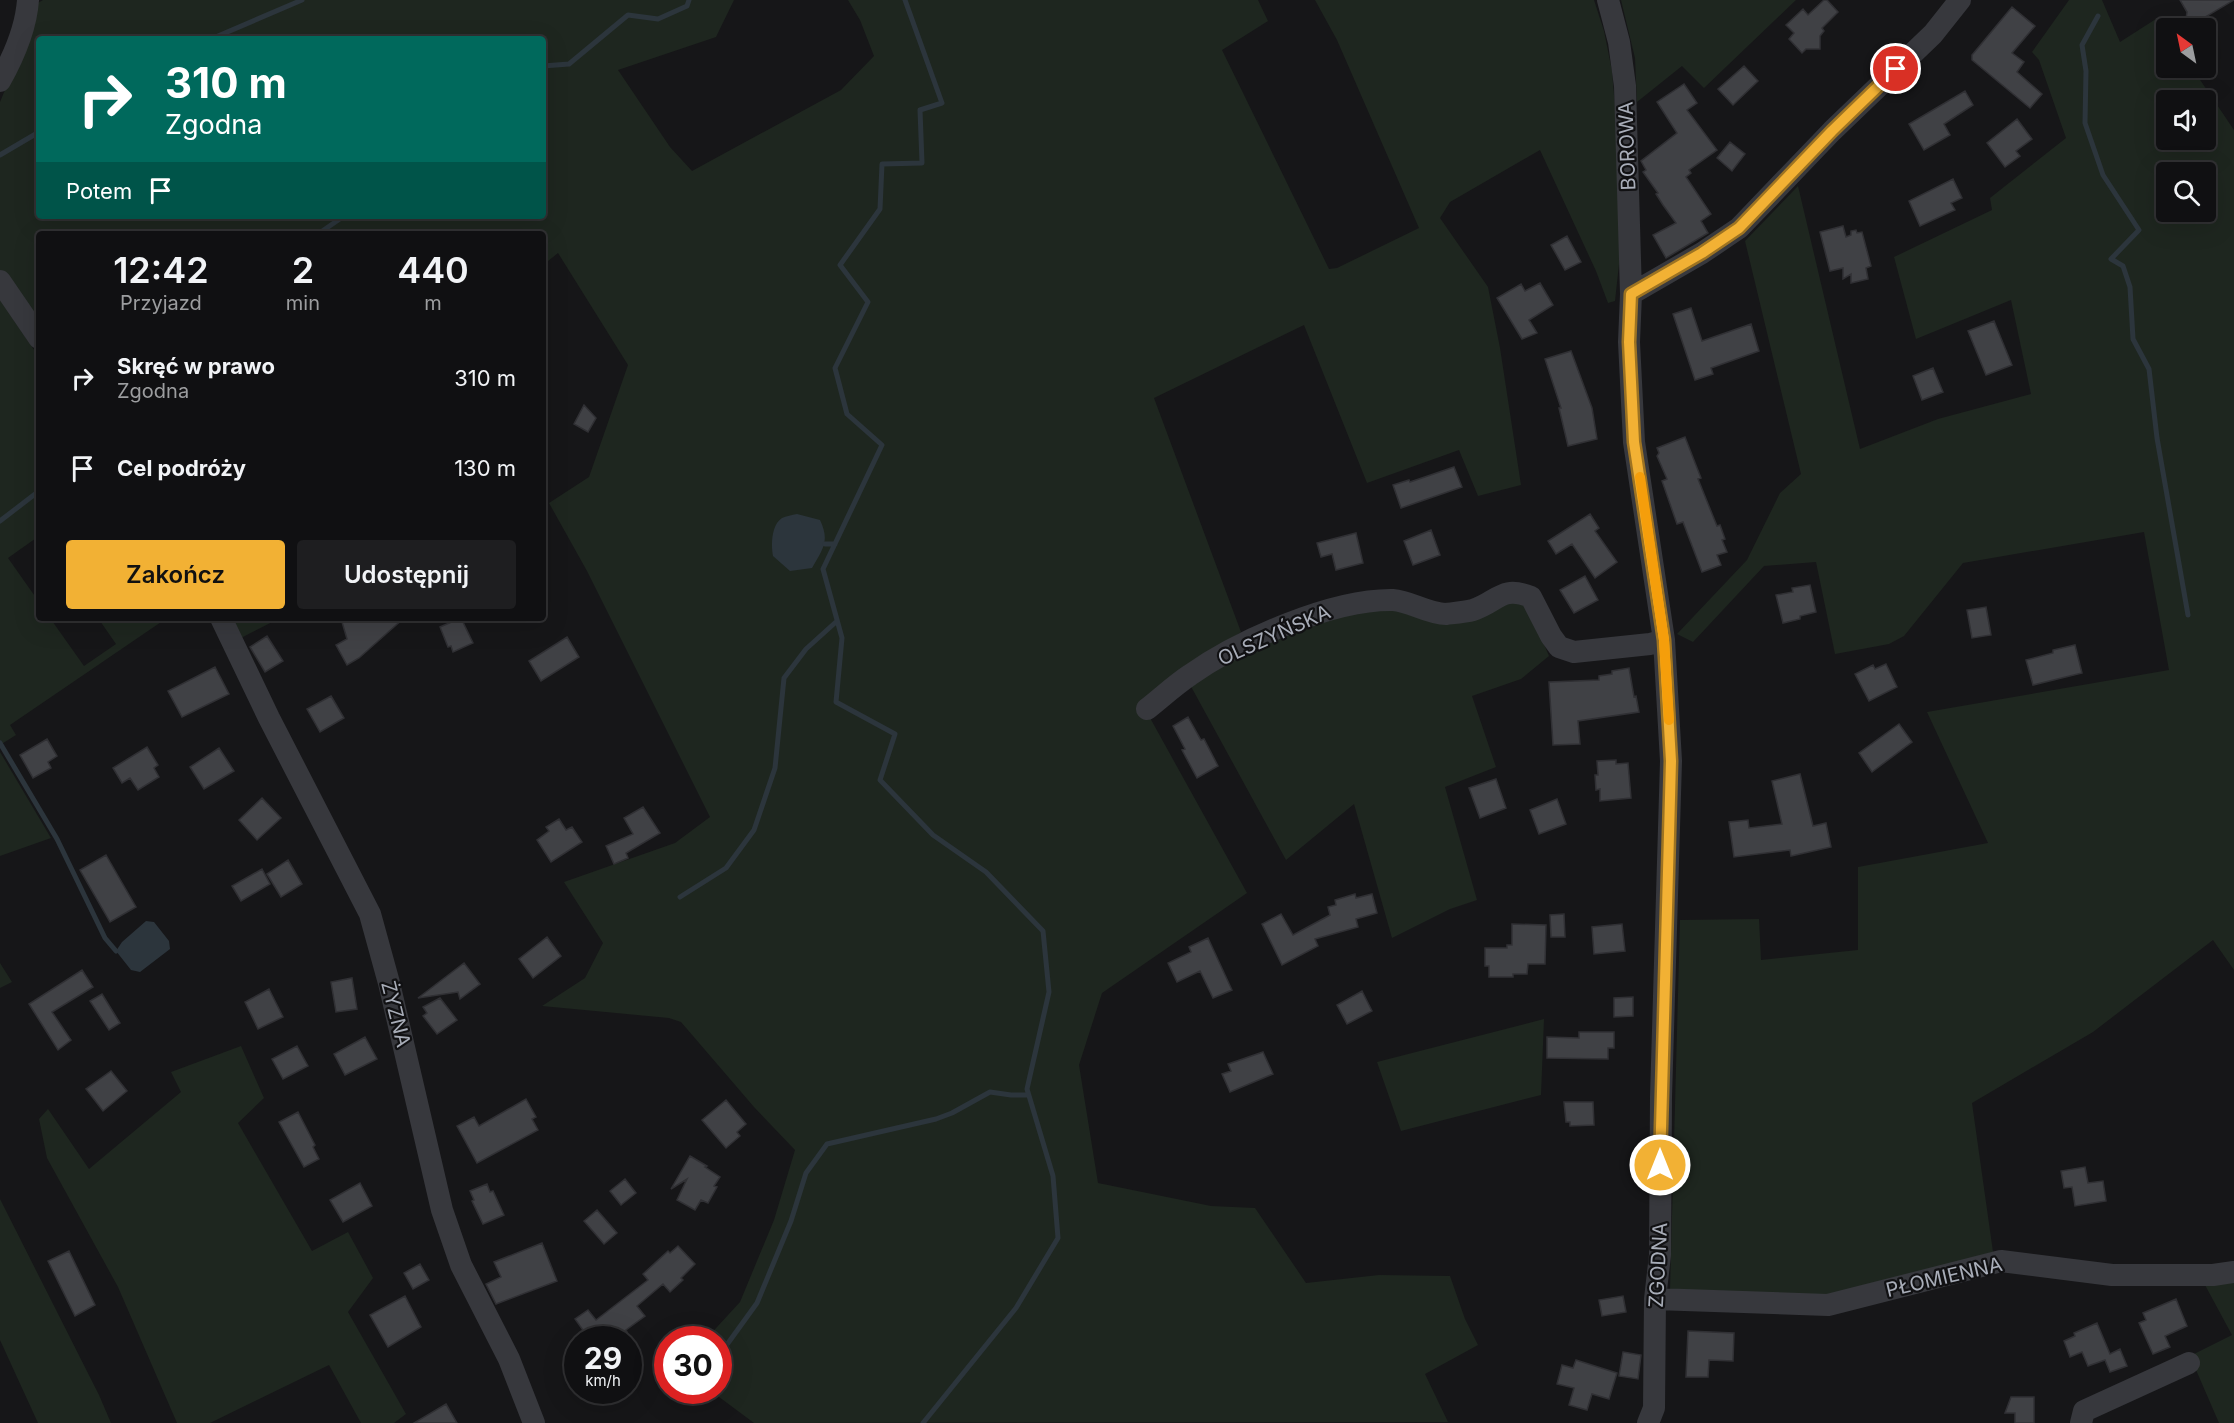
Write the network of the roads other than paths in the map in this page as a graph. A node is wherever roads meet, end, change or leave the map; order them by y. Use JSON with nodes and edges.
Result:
{"nodes":[{"id":1,"x":28,"y":0,"type":"edge"},
{"id":2,"x":1608,"y":0,"type":"edge"},
{"id":3,"x":1960,"y":0,"type":"edge"},
{"id":4,"x":0,"y":81,"type":"edge"},
{"id":5,"x":0,"y":281,"type":"edge"},
{"id":6,"x":1631,"y":294,"type":"junction"},
{"id":7,"x":36,"y":334,"type":"edge"},
{"id":8,"x":222,"y":621,"type":"edge"},
{"id":9,"x":1664,"y":640,"type":"junction"},
{"id":10,"x":1147,"y":709,"type":"dead end"},
{"id":11,"x":2234,"y":1272,"type":"edge"},
{"id":12,"x":1655,"y":1299,"type":"junction"},
{"id":13,"x":2189,"y":1363,"type":"dead end"},
{"id":14,"x":534,"y":1423,"type":"edge"},
{"id":15,"x":1648,"y":1423,"type":"edge"},
{"id":16,"x":2080,"y":1423,"type":"edge"}],
"edges":[{"from":1,"to":4,"type":"street"},
{"from":2,"to":6,"type":"street","name":"BOROWA"},
{"from":3,"to":6,"type":"street"},
{"from":5,"to":7,"type":"street"},
{"from":6,"to":9,"type":"street","name":"ZGODNA"},
{"from":8,"to":14,"type":"street","name":"ŻYZNA"},
{"from":9,"to":10,"type":"street","name":"OLSZYŃSKA"},
{"from":9,"to":12,"type":"street","name":"ZGODNA"},
{"from":11,"to":12,"type":"street","name":"PŁOMIENNA"},
{"from":12,"to":15,"type":"street","name":"ZGODNA"},
{"from":13,"to":16,"type":"street"}]}
